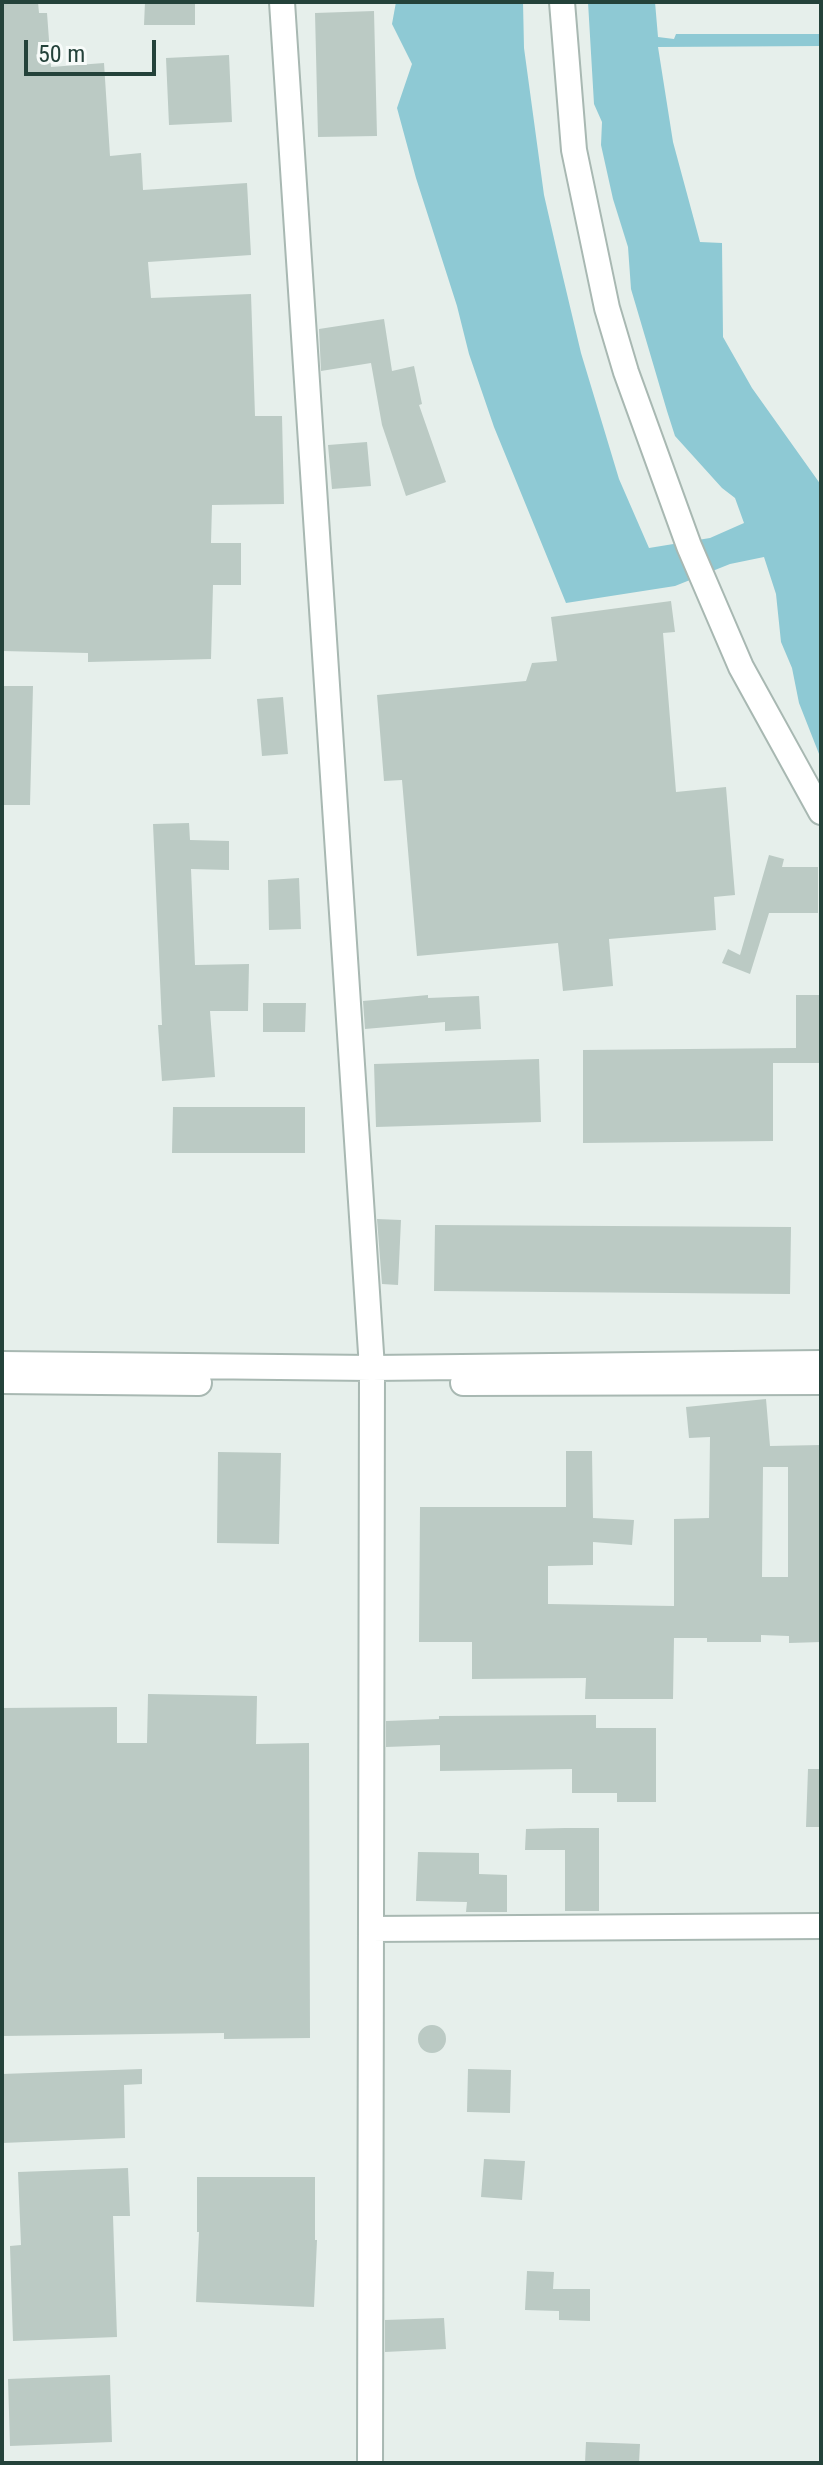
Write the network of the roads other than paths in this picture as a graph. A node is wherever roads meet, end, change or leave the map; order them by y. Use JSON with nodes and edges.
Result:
{"nodes":[{"id":1,"x":282,"y":2,"type":"edge"},
{"id":2,"x":562,"y":2,"type":"edge"},
{"id":3,"x":821,"y":812,"type":"edge"},
{"id":4,"x":821,"y":1363,"type":"edge"},
{"id":5,"x":2,"y":1364,"type":"edge"},
{"id":6,"x":372,"y":1376,"type":"junction"},
{"id":7,"x":2,"y":1381,"type":"edge"},
{"id":8,"x":821,"y":1382,"type":"edge"},
{"id":9,"x":821,"y":1926,"type":"edge"},
{"id":10,"x":371,"y":1929,"type":"junction"},
{"id":11,"x":370,"y":2463,"type":"edge"}],
"edges":[{"from":1,"to":6,"type":"street"},
{"from":2,"to":3,"type":"street"},
{"from":4,"to":6,"type":"street"},
{"from":5,"to":6,"type":"street"},
{"from":6,"to":7,"type":"street"},
{"from":6,"to":8,"type":"street"},
{"from":6,"to":10,"type":"street"},
{"from":9,"to":10,"type":"street"},
{"from":10,"to":11,"type":"street"}]}
